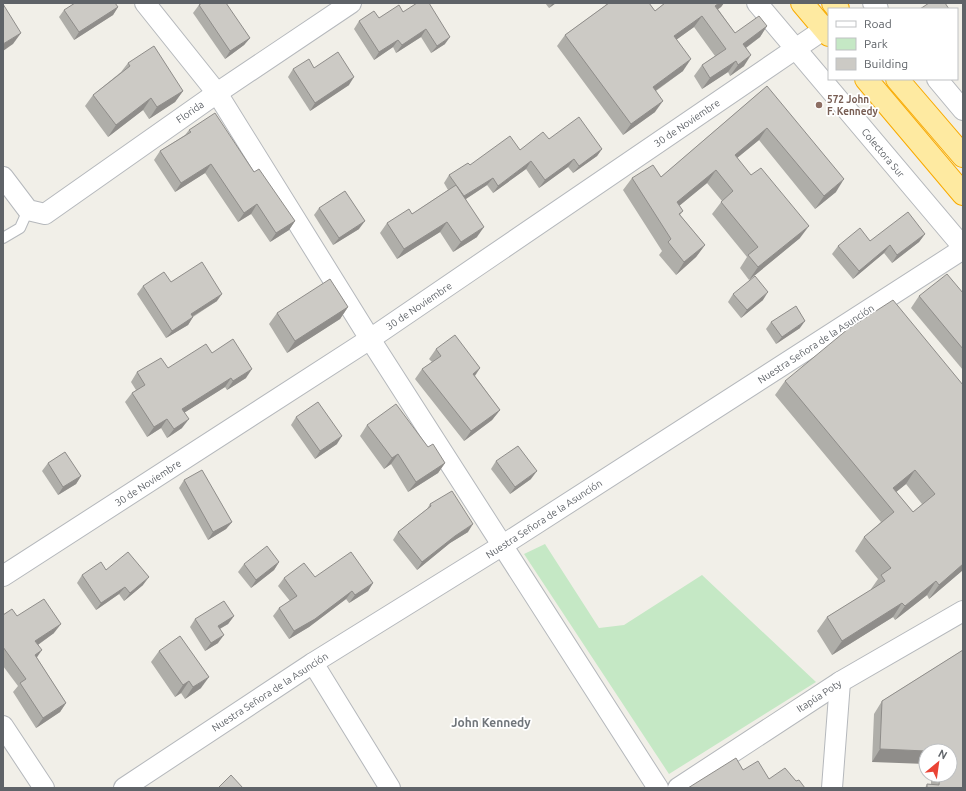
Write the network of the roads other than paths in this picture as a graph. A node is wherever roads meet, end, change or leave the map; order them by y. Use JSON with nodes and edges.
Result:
{"nodes":[{"id":1,"x":145,"y":3,"type":"edge"},
{"id":2,"x":352,"y":3,"type":"edge"},
{"id":3,"x":757,"y":3,"type":"edge"},
{"id":4,"x":802,"y":3,"type":"edge"},
{"id":5,"x":828,"y":30,"type":"edge"},
{"id":6,"x":796,"y":49,"type":"junction"},
{"id":7,"x":867,"y":80,"type":"edge"},
{"id":8,"x":898,"y":80,"type":"edge"},
{"id":9,"x":938,"y":80,"type":"edge"},
{"id":10,"x":217,"y":93,"type":"junction"},
{"id":11,"x":963,"y":110,"type":"edge"},
{"id":12,"x":963,"y":156,"type":"edge"},
{"id":13,"x":3,"y":177,"type":"edge"},
{"id":14,"x":963,"y":194,"type":"edge"},
{"id":15,"x":28,"y":210,"type":"junction"},
{"id":16,"x":3,"y":238,"type":"edge"},
{"id":17,"x":963,"y":248,"type":"edge"},
{"id":18,"x":370,"y":339,"type":"junction"},
{"id":19,"x":503,"y":545,"type":"junction"},
{"id":20,"x":3,"y":576,"type":"edge"},
{"id":21,"x":963,"y":611,"type":"edge"},
{"id":22,"x":314,"y":663,"type":"junction"},
{"id":23,"x":840,"y":682,"type":"junction"},
{"id":24,"x":3,"y":726,"type":"edge"},
{"id":25,"x":44,"y":788,"type":"edge"},
{"id":26,"x":124,"y":788,"type":"edge"},
{"id":27,"x":390,"y":788,"type":"edge"},
{"id":28,"x":658,"y":788,"type":"edge"},
{"id":29,"x":678,"y":788,"type":"edge"},
{"id":30,"x":832,"y":788,"type":"edge"}],
"edges":[{"from":1,"to":10,"type":"street"},
{"from":2,"to":10,"type":"street","name":"Florida"},
{"from":3,"to":6,"type":"street","name":"Colectora Sur"},
{"from":4,"to":5,"type":"highway"},
{"from":5,"to":6,"type":"street","name":"30 de Noviembre"},
{"from":6,"to":17,"type":"street","name":"Colectora Sur"},
{"from":6,"to":18,"type":"street","name":"30 de Noviembre"},
{"from":7,"to":14,"type":"highway"},
{"from":8,"to":12,"type":"highway"},
{"from":9,"to":11,"type":"street"},
{"from":10,"to":15,"type":"street","name":"Florida"},
{"from":10,"to":18,"type":"street"},
{"from":13,"to":15,"type":"street"},
{"from":15,"to":16,"type":"lane"},
{"from":17,"to":19,"type":"street","name":"Nuestra Señora de la Asunción"},
{"from":18,"to":19,"type":"street"},
{"from":18,"to":20,"type":"street","name":"30 de Noviembre"},
{"from":19,"to":22,"type":"street","name":"Nuestra Señora de la Asunción"},
{"from":19,"to":28,"type":"street"},
{"from":21,"to":23,"type":"street","name":"Itapúa Poty"},
{"from":22,"to":26,"type":"street","name":"Nuestra Señora de la Asunción"},
{"from":22,"to":27,"type":"street"},
{"from":23,"to":29,"type":"street","name":"Itapúa Poty"},
{"from":23,"to":30,"type":"street"},
{"from":24,"to":25,"type":"street"}]}
